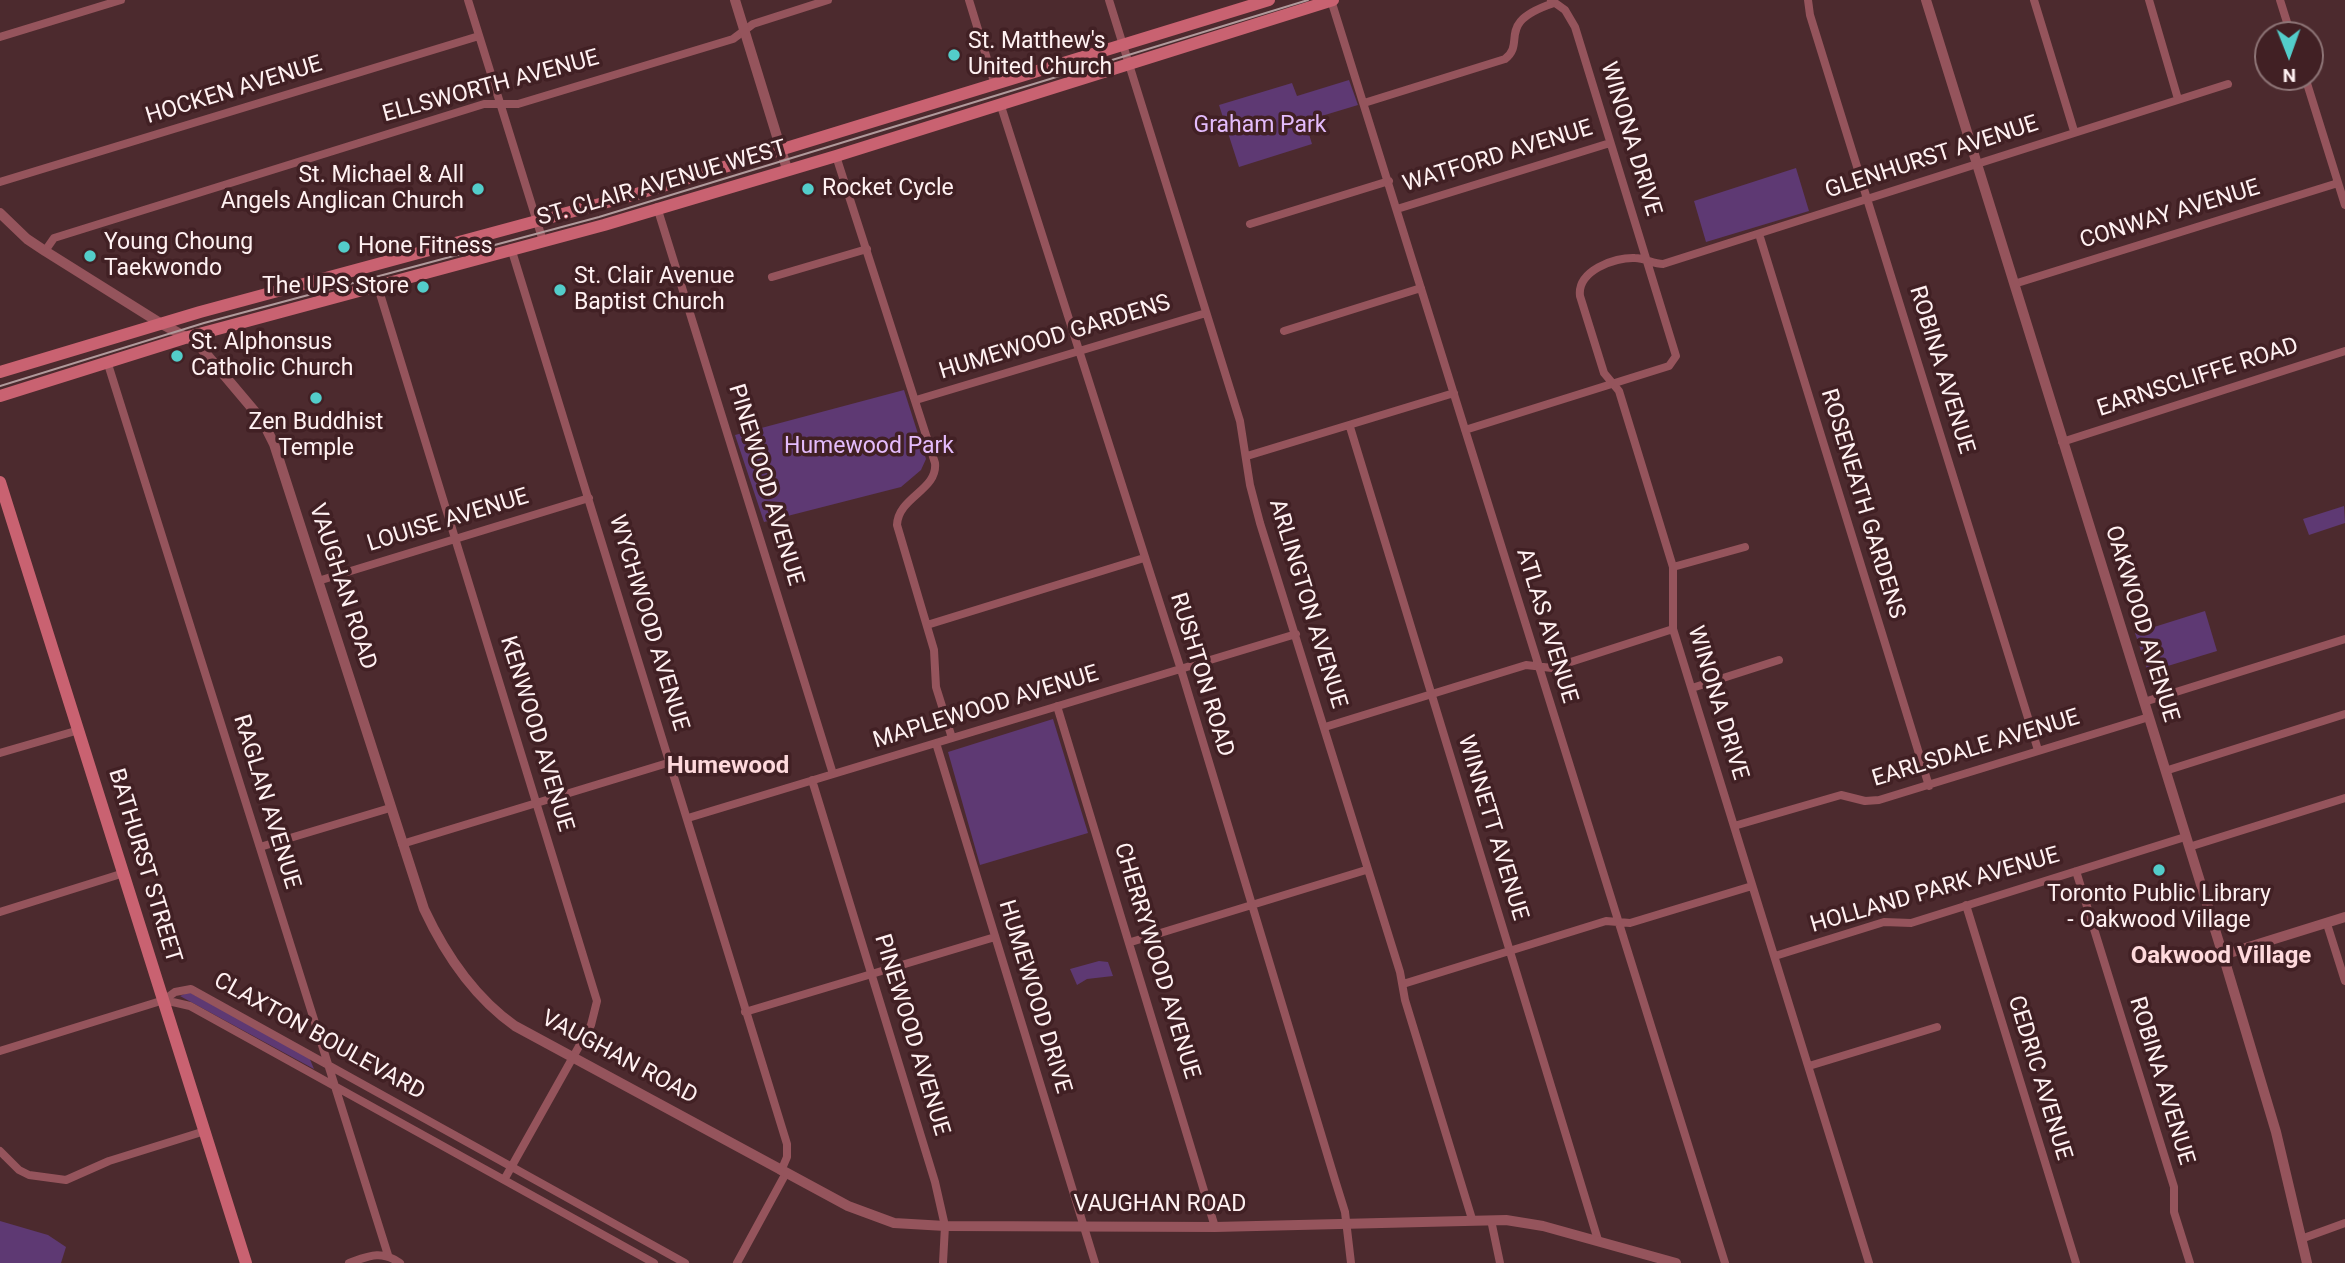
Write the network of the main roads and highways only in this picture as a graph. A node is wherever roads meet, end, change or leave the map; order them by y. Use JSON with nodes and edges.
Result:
{"nodes":[{"id":1,"x":1332,"y":0,"type":"edge"},
{"id":2,"x":1262,"y":1,"type":"edge"},
{"id":3,"x":0,"y":372,"type":"edge"},
{"id":4,"x":0,"y":396,"type":"edge"},
{"id":5,"x":0,"y":482,"type":"edge"},
{"id":6,"x":246,"y":1263,"type":"edge"}],
"edges":[{"from":1,"to":4,"type":"main road","name":"ST. CLAIR AVENUE WEST"},
{"from":2,"to":3,"type":"main road","name":"ST. CLAIR AVENUE WEST"},
{"from":5,"to":6,"type":"main road","name":"BATHURST STREET"}]}
